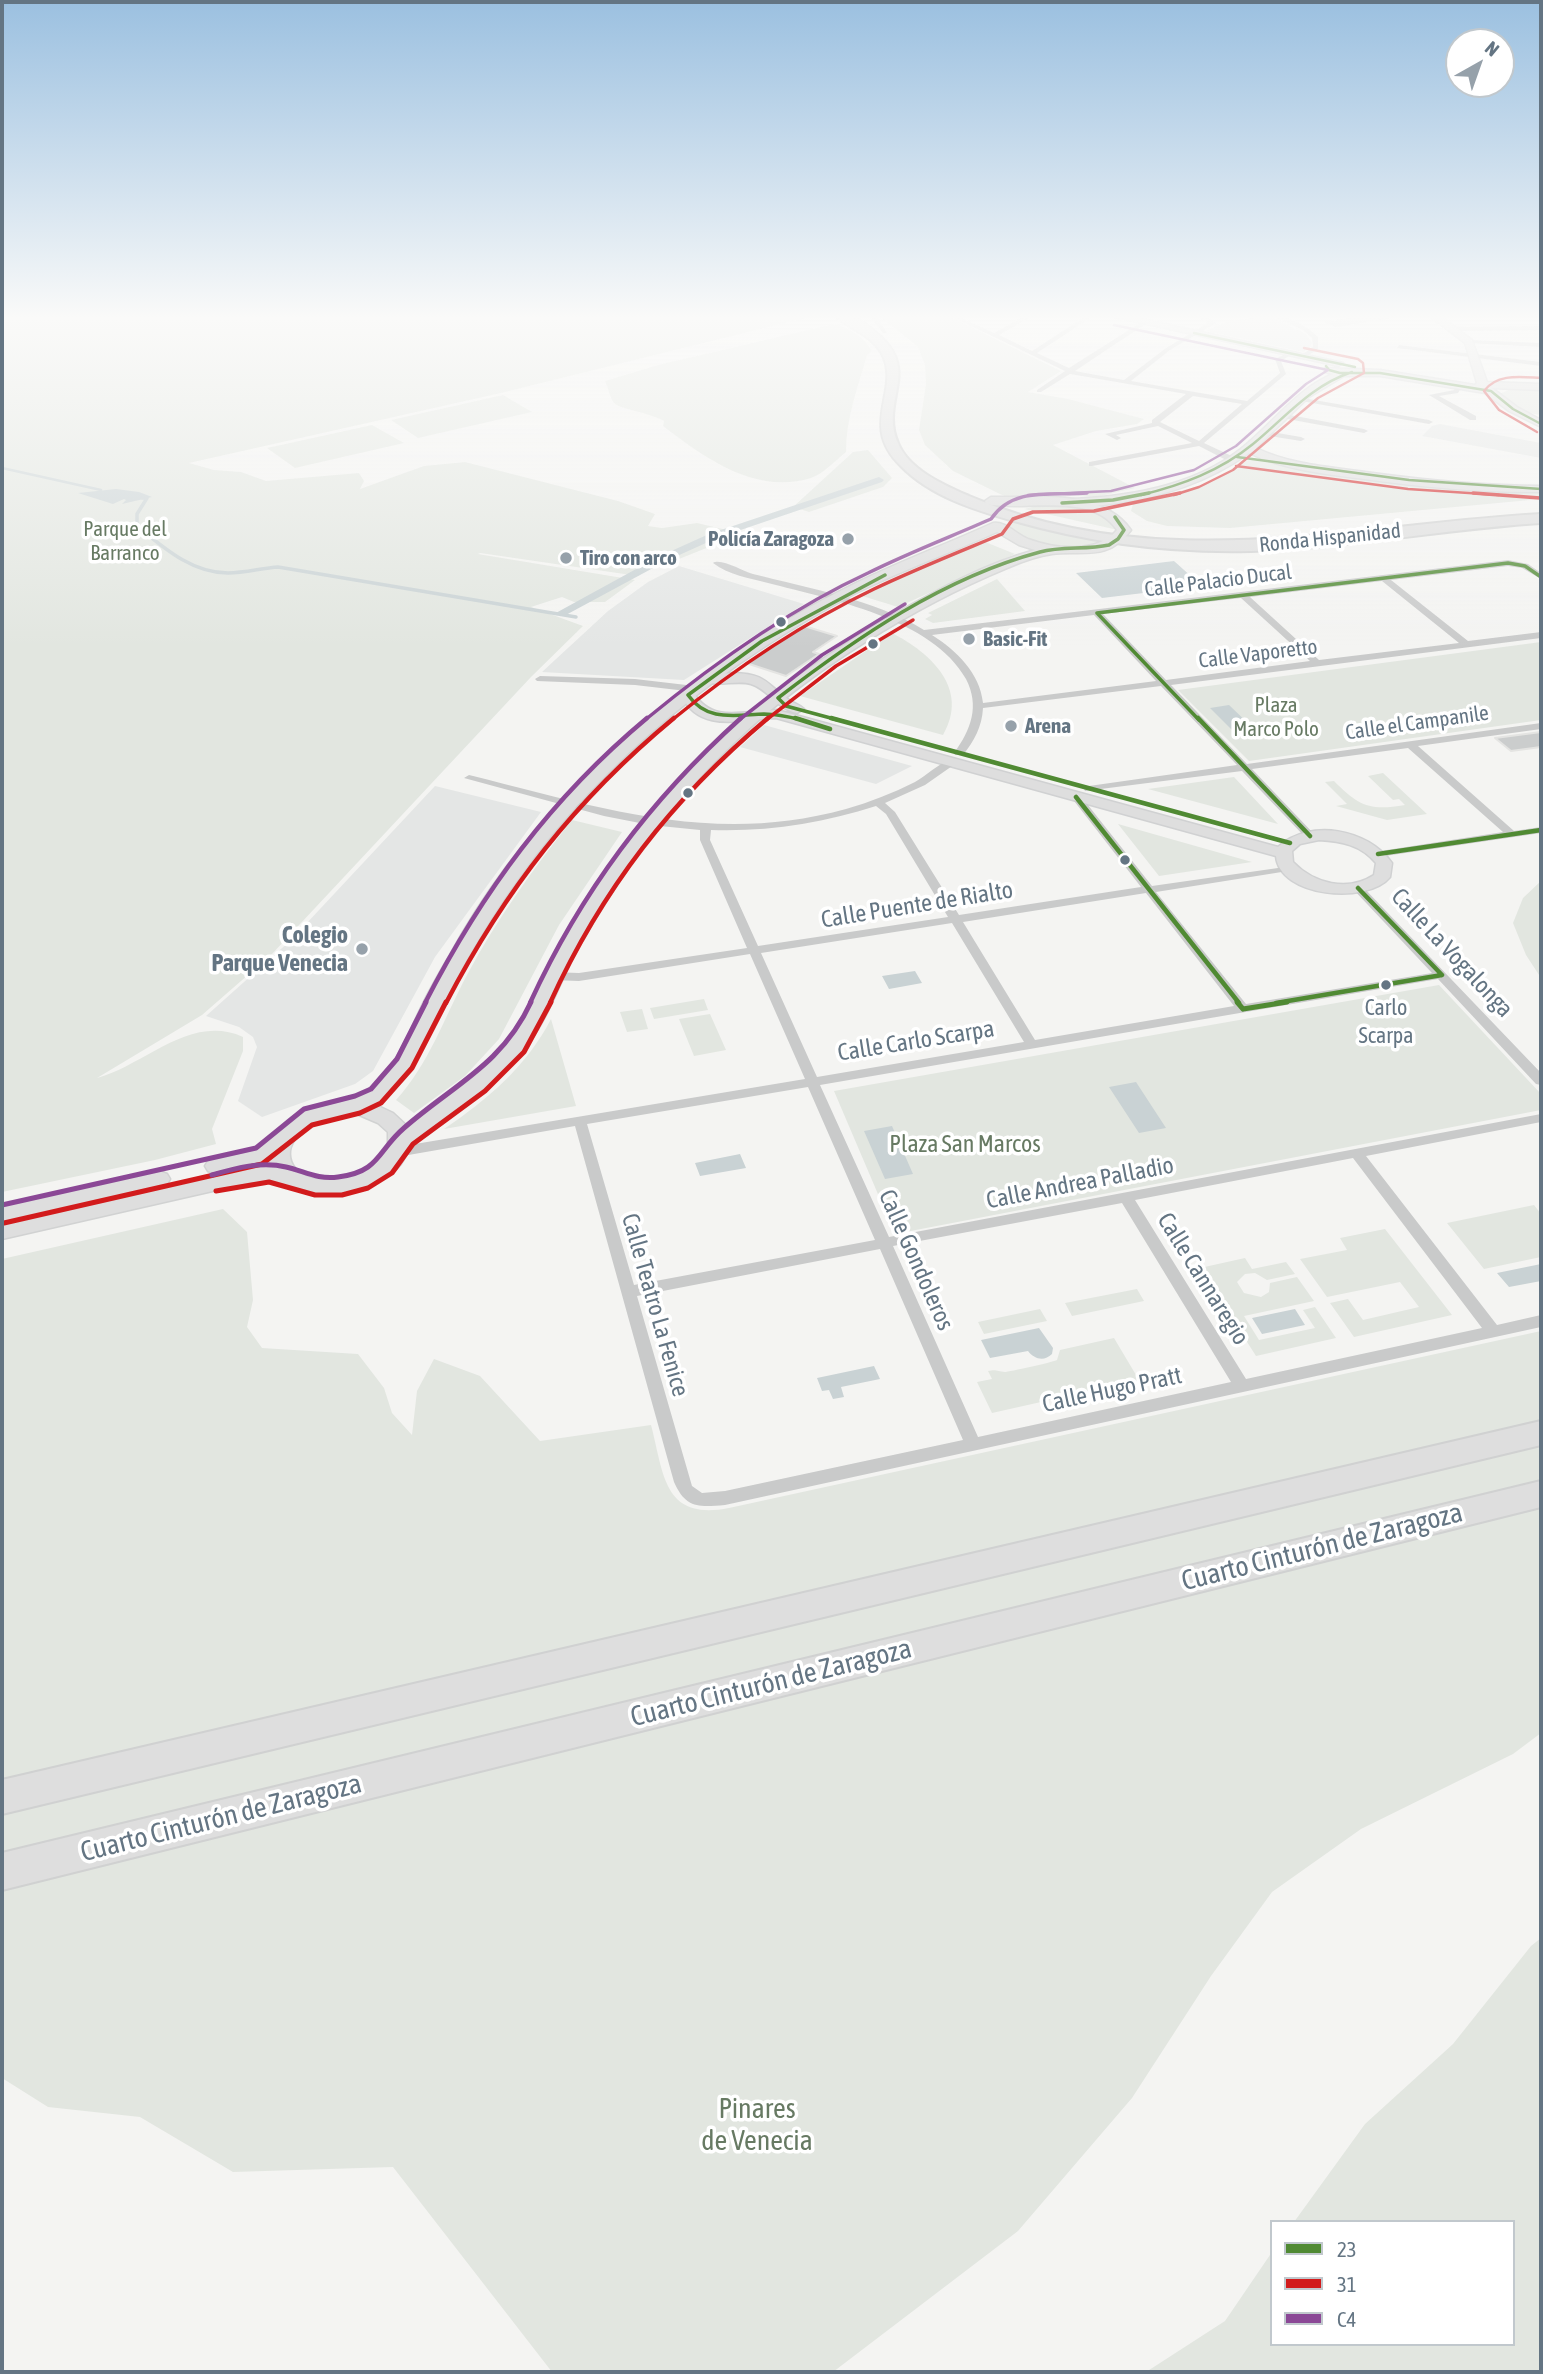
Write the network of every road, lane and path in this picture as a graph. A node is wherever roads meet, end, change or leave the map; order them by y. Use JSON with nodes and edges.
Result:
{"nodes":[{"id":1,"x":886,"y":427,"type":"edge"},
{"id":2,"x":1143,"y":427,"type":"edge"},
{"id":3,"x":1165,"y":427,"type":"edge"},
{"id":4,"x":1220,"y":427,"type":"edge"},
{"id":5,"x":1273,"y":427,"type":"edge"},
{"id":6,"x":1346,"y":427,"type":"edge"},
{"id":7,"x":1364,"y":430,"type":"dead end"},
{"id":8,"x":1266,"y":433,"type":"junction"},
{"id":9,"x":1114,"y":435,"type":"dead end"},
{"id":10,"x":1301,"y":439,"type":"dead end"},
{"id":11,"x":908,"y":443,"type":"dead end"},
{"id":12,"x":1199,"y":444,"type":"junction"},
{"id":13,"x":1248,"y":448,"type":"junction"},
{"id":14,"x":1235,"y":458,"type":"junction"},
{"id":15,"x":1273,"y":460,"type":"junction"},
{"id":16,"x":1092,"y":464,"type":"dead end"},
{"id":17,"x":1541,"y":489,"type":"edge"},
{"id":18,"x":1123,"y":498,"type":"junction"},
{"id":19,"x":991,"y":500,"type":"junction"},
{"id":20,"x":1035,"y":502,"type":"junction"},
{"id":21,"x":1073,"y":503,"type":"junction"},
{"id":22,"x":1541,"y":514,"type":"edge"},
{"id":23,"x":1006,"y":516,"type":"junction"},
{"id":24,"x":1115,"y":517,"type":"junction"},
{"id":25,"x":1541,"y":519,"type":"edge"},
{"id":26,"x":1121,"y":536,"type":"junction"},
{"id":27,"x":1056,"y":549,"type":"junction"},
{"id":28,"x":717,"y":563,"type":"dead end"},
{"id":29,"x":1541,"y":577,"type":"edge"},
{"id":30,"x":1385,"y":579,"type":"junction"},
{"id":31,"x":1244,"y":596,"type":"junction"},
{"id":32,"x":834,"y":600,"type":"junction"},
{"id":33,"x":1097,"y":613,"type":"junction"},
{"id":34,"x":895,"y":619,"type":"junction"},
{"id":35,"x":923,"y":633,"type":"junction"},
{"id":36,"x":1541,"y":635,"type":"edge"},
{"id":37,"x":1466,"y":644,"type":"junction"},
{"id":38,"x":1318,"y":664,"type":"junction"},
{"id":39,"x":540,"y":679,"type":"dead end"},
{"id":40,"x":709,"y":679,"type":"junction"},
{"id":41,"x":1164,"y":684,"type":"junction"},
{"id":42,"x":691,"y":692,"type":"junction"},
{"id":43,"x":778,"y":698,"type":"junction"},
{"id":44,"x":979,"y":706,"type":"junction"},
{"id":45,"x":755,"y":715,"type":"junction"},
{"id":46,"x":1541,"y":726,"type":"edge"},
{"id":47,"x":1410,"y":744,"type":"junction"},
{"id":48,"x":955,"y":758,"type":"junction"},
{"id":49,"x":1242,"y":766,"type":"junction"},
{"id":50,"x":469,"y":778,"type":"dead end"},
{"id":51,"x":1083,"y":793,"type":"junction"},
{"id":52,"x":877,"y":802,"type":"junction"},
{"id":53,"x":570,"y":803,"type":"junction"},
{"id":54,"x":650,"y":822,"type":"junction"},
{"id":55,"x":706,"y":825,"type":"junction"},
{"id":56,"x":1541,"y":830,"type":"edge"},
{"id":57,"x":1512,"y":835,"type":"junction"},
{"id":58,"x":1310,"y":836,"type":"junction"},
{"id":59,"x":1287,"y":855,"type":"junction"},
{"id":60,"x":1378,"y":855,"type":"junction"},
{"id":61,"x":1358,"y":888,"type":"junction"},
{"id":62,"x":1150,"y":890,"type":"junction"},
{"id":63,"x":956,"y":921,"type":"junction"},
{"id":64,"x":754,"y":951,"type":"junction"},
{"id":65,"x":1441,"y":975,"type":"junction"},
{"id":66,"x":551,"y":976,"type":"junction"},
{"id":67,"x":1243,"y":1009,"type":"junction"},
{"id":68,"x":1032,"y":1045,"type":"junction"},
{"id":69,"x":812,"y":1081,"type":"junction"},
{"id":70,"x":1541,"y":1081,"type":"edge"},
{"id":71,"x":357,"y":1107,"type":"junction"},
{"id":72,"x":1541,"y":1118,"type":"edge"},
{"id":73,"x":580,"y":1122,"type":"junction"},
{"id":74,"x":279,"y":1144,"type":"junction"},
{"id":75,"x":399,"y":1147,"type":"junction"},
{"id":76,"x":1356,"y":1153,"type":"junction"},
{"id":77,"x":290,"y":1176,"type":"junction"},
{"id":78,"x":1126,"y":1197,"type":"junction"},
{"id":79,"x":2,"y":1214,"type":"edge"},
{"id":80,"x":2,"y":1231,"type":"edge"},
{"id":81,"x":884,"y":1243,"type":"junction"},
{"id":82,"x":627,"y":1292,"type":"junction"},
{"id":83,"x":1541,"y":1321,"type":"edge"},
{"id":84,"x":1493,"y":1331,"type":"junction"},
{"id":85,"x":1242,"y":1386,"type":"junction"},
{"id":86,"x":1541,"y":1433,"type":"edge"},
{"id":87,"x":972,"y":1443,"type":"junction"},
{"id":88,"x":1541,"y":1494,"type":"edge"},
{"id":89,"x":693,"y":1497,"type":"joint"},
{"id":90,"x":2,"y":1797,"type":"edge"},
{"id":91,"x":2,"y":1872,"type":"edge"}],
"edges":[{"from":1,"to":23,"type":"highway","name":"Ronda Hispanidad"},
{"from":2,"to":9,"type":"street"},
{"from":3,"to":12,"type":"street"},
{"from":4,"to":12,"type":"street"},
{"from":5,"to":8,"type":"street"},
{"from":6,"to":7,"type":"street"},
{"from":8,"to":10,"type":"street"},
{"from":8,"to":13,"type":"street"},
{"from":11,"to":19,"type":"highway","name":"Ronda Hispanidad"},
{"from":12,"to":14,"type":"street"},
{"from":12,"to":16,"type":"street"},
{"from":13,"to":14,"type":"street"},
{"from":13,"to":15,"type":"street"},
{"from":14,"to":15,"type":"street"},
{"from":14,"to":18,"type":"street"},
{"from":15,"to":17,"type":"street"},
{"from":18,"to":21,"type":"street"},
{"from":18,"to":24,"type":"street"},
{"from":19,"to":20,"type":"main road","name":"Ronda Hispanidad"},
{"from":19,"to":23,"type":"highway","name":"Ronda Hispanidad"},
{"from":20,"to":21,"type":"main road","name":"Ronda Hispanidad"},
{"from":20,"to":23,"type":"main road","name":"Ronda Hispanidad"},
{"from":21,"to":24,"type":"main road","name":"Ronda Hispanidad"},
{"from":22,"to":26,"type":"highway","name":"Ronda Hispanidad"},
{"from":23,"to":26,"type":"highway","name":"Ronda Hispanidad"},
{"from":23,"to":27,"type":"main road","name":"Ronda Hispanidad"},
{"from":23,"to":32,"type":"main road"},
{"from":24,"to":26,"type":"main road"},
{"from":25,"to":26,"type":"highway","name":"Ronda Hispanidad"},
{"from":26,"to":27,"type":"main road","name":"Ronda Hispanidad"},
{"from":27,"to":34,"type":"main road"},
{"from":28,"to":32,"type":"street"},
{"from":29,"to":30,"type":"street","name":"Calle Palacio Ducal"},
{"from":30,"to":31,"type":"street","name":"Calle Palacio Ducal"},
{"from":30,"to":37,"type":"street"},
{"from":31,"to":33,"type":"street","name":"Calle Palacio Ducal"},
{"from":31,"to":38,"type":"street"},
{"from":32,"to":34,"type":"street"},
{"from":32,"to":40,"type":"main road"},
{"from":33,"to":35,"type":"street","name":"Calle Palacio Ducal"},
{"from":33,"to":41,"type":"street"},
{"from":34,"to":35,"type":"street"},
{"from":34,"to":43,"type":"main road"},
{"from":35,"to":44,"type":"street"},
{"from":36,"to":37,"type":"street","name":"Calle Vaporetto"},
{"from":37,"to":38,"type":"street","name":"Calle Vaporetto"},
{"from":38,"to":41,"type":"street","name":"Calle Vaporetto"},
{"from":39,"to":42,"type":"street"},
{"from":40,"to":42,"type":"main road"},
{"from":40,"to":43,"type":"street"},
{"from":41,"to":44,"type":"street","name":"Calle Vaporetto"},
{"from":41,"to":49,"type":"street"},
{"from":42,"to":45,"type":"street"},
{"from":42,"to":53,"type":"main road"},
{"from":43,"to":45,"type":"main road"},
{"from":43,"to":48,"type":"street"},
{"from":44,"to":48,"type":"street"},
{"from":45,"to":48,"type":"street"},
{"from":45,"to":54,"type":"main road"},
{"from":46,"to":47,"type":"street","name":"Calle el Campanile"},
{"from":47,"to":49,"type":"street","name":"Calle el Campanile"},
{"from":47,"to":57,"type":"street"},
{"from":48,"to":51,"type":"street"},
{"from":48,"to":52,"type":"street"},
{"from":49,"to":51,"type":"street","name":"Calle el Campanile"},
{"from":49,"to":58,"type":"street"},
{"from":50,"to":53,"type":"street"},
{"from":51,"to":59,"type":"street"},
{"from":51,"to":62,"type":"street"},
{"from":52,"to":55,"type":"street"},
{"from":52,"to":63,"type":"street"},
{"from":53,"to":54,"type":"street"},
{"from":53,"to":71,"type":"main road"},
{"from":54,"to":55,"type":"street"},
{"from":54,"to":66,"type":"main road"},
{"from":55,"to":64,"type":"street","name":"Calle Gondoleros"},
{"from":56,"to":57,"type":"street"},
{"from":57,"to":60,"type":"street"},
{"from":58,"to":59,"type":"street"},
{"from":58,"to":60,"type":"street"},
{"from":59,"to":61,"type":"street"},
{"from":59,"to":62,"type":"street","name":"Calle Puente de Rialto"},
{"from":60,"to":61,"type":"street"},
{"from":61,"to":65,"type":"street","name":"Calle La Vogalonga"},
{"from":62,"to":63,"type":"street","name":"Calle Puente de Rialto"},
{"from":62,"to":67,"type":"street"},
{"from":63,"to":64,"type":"street","name":"Calle Puente de Rialto"},
{"from":63,"to":68,"type":"street"},
{"from":64,"to":66,"type":"street","name":"Calle Puente de Rialto"},
{"from":64,"to":69,"type":"street","name":"Calle Gondoleros"},
{"from":65,"to":67,"type":"street","name":"Calle Carlo Scarpa"},
{"from":65,"to":70,"type":"street","name":"Calle La Vogalonga"},
{"from":66,"to":75,"type":"main road"},
{"from":67,"to":68,"type":"street","name":"Calle Carlo Scarpa"},
{"from":68,"to":69,"type":"street","name":"Calle Carlo Scarpa"},
{"from":69,"to":73,"type":"street","name":"Calle Carlo Scarpa"},
{"from":69,"to":81,"type":"street","name":"Calle Gondoleros"},
{"from":71,"to":74,"type":"main road"},
{"from":71,"to":75,"type":"main road"},
{"from":72,"to":76,"type":"street","name":"Calle Andrea Palladio"},
{"from":73,"to":75,"type":"street","name":"Calle Carlo Scarpa"},
{"from":73,"to":82,"type":"street","name":"Calle Teatro La Fenice"},
{"from":74,"to":77,"type":"main road"},
{"from":74,"to":79,"type":"main road"},
{"from":75,"to":77,"type":"main road"},
{"from":76,"to":78,"type":"street","name":"Calle Andrea Palladio"},
{"from":76,"to":84,"type":"street"},
{"from":77,"to":80,"type":"main road"},
{"from":78,"to":81,"type":"street","name":"Calle Andrea Palladio"},
{"from":78,"to":85,"type":"street","name":"Calle Cannaregio"},
{"from":81,"to":82,"type":"street","name":"Calle Andrea Palladio"},
{"from":81,"to":87,"type":"street","name":"Calle Gondoleros"},
{"from":82,"to":89,"type":"street","name":"Calle Teatro La Fenice"},
{"from":83,"to":84,"type":"street","name":"Calle Hugo Pratt"},
{"from":84,"to":85,"type":"street","name":"Calle Hugo Pratt"},
{"from":85,"to":87,"type":"street","name":"Calle Hugo Pratt"},
{"from":86,"to":90,"type":"highway"},
{"from":87,"to":89,"type":"street","name":"Calle Hugo Pratt"},
{"from":88,"to":91,"type":"highway","name":"Cuarto Cinturón de Zaragoza"}]}
